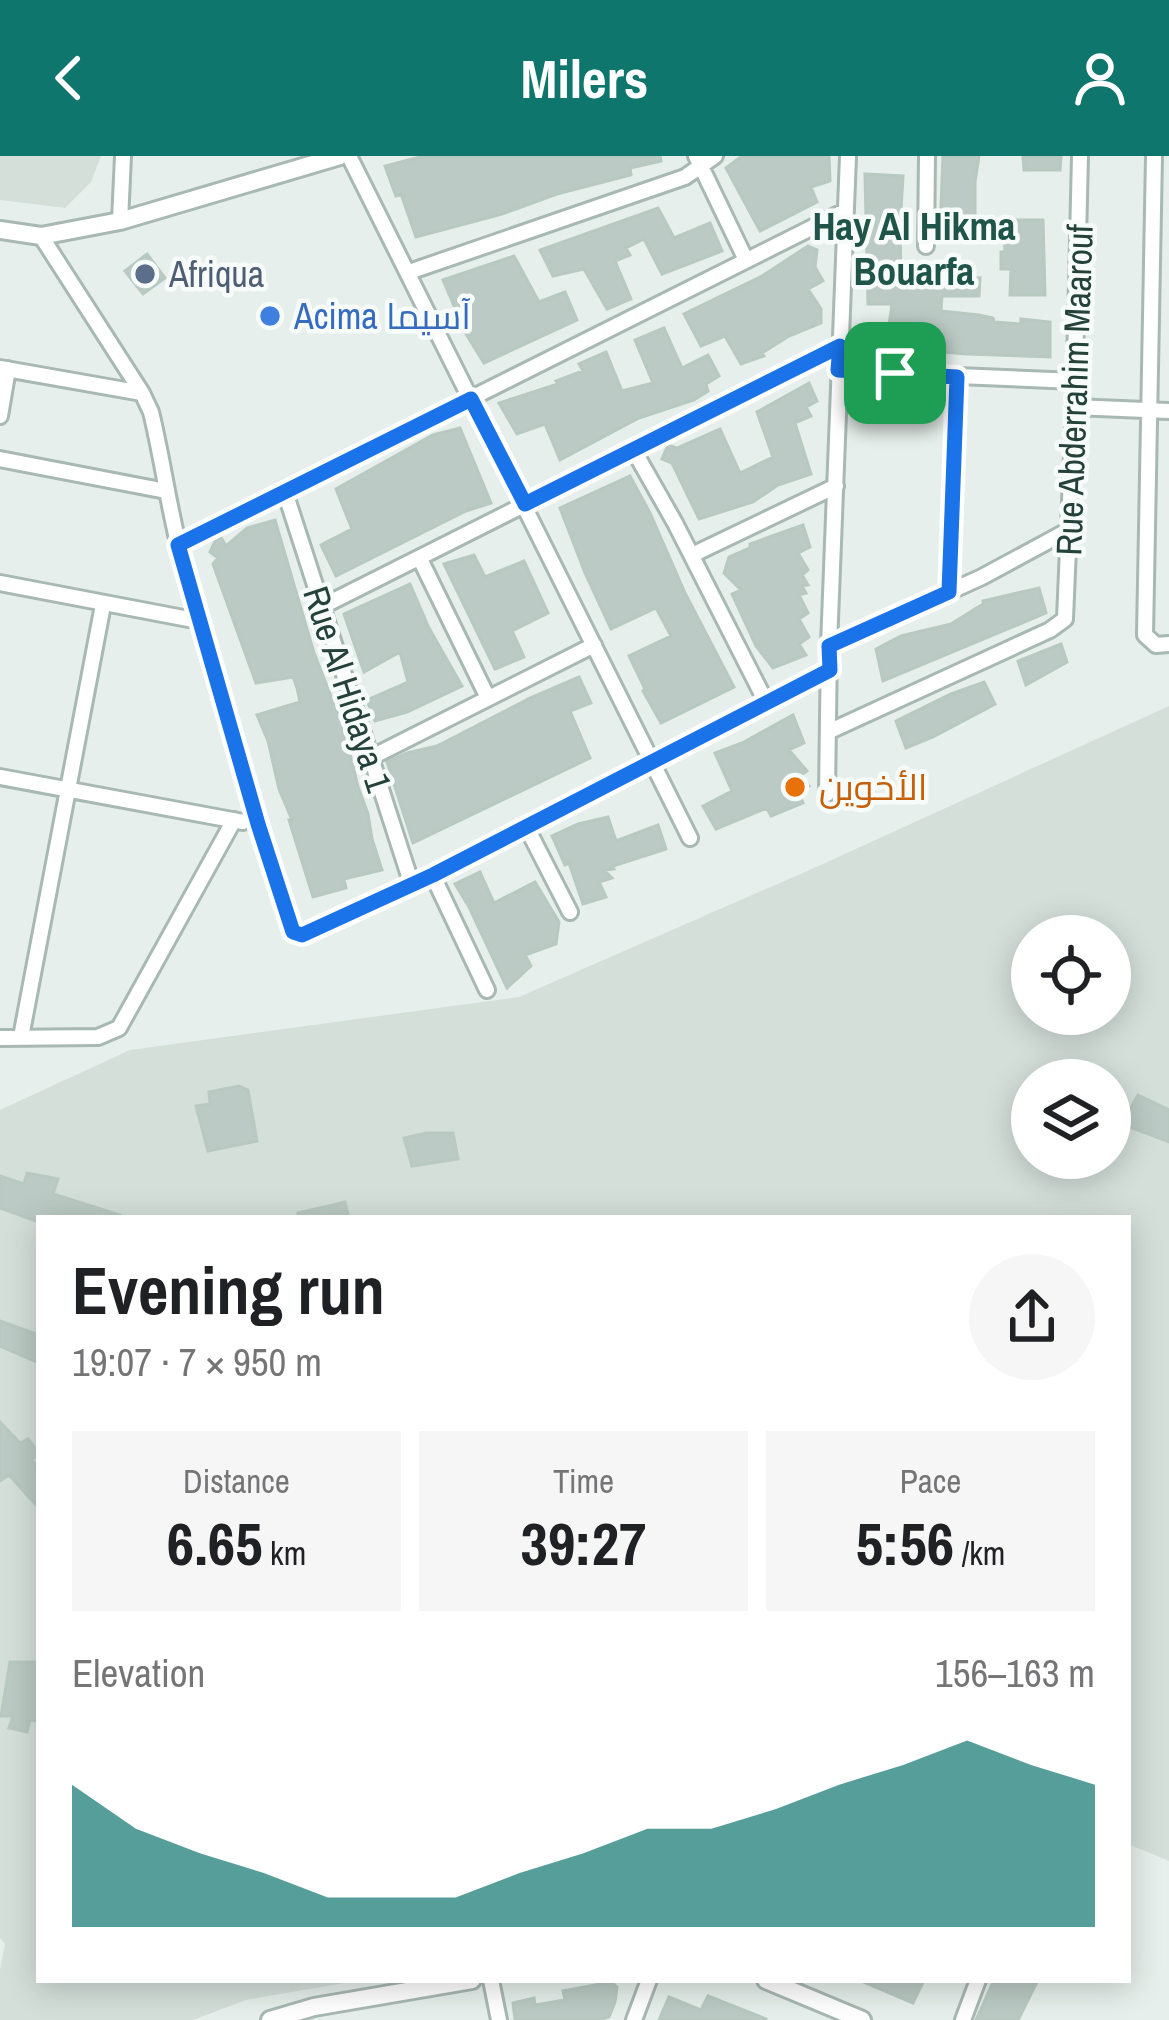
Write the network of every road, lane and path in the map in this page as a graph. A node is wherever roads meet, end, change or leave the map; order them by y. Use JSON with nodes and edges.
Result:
{"nodes":[{"id":1,"x":123,"y":156,"type":"edge"},
{"id":2,"x":344,"y":156,"type":"edge"},
{"id":3,"x":715,"y":156,"type":"edge"},
{"id":4,"x":848,"y":156,"type":"edge"},
{"id":5,"x":927,"y":156,"type":"edge"},
{"id":6,"x":1080,"y":156,"type":"edge"},
{"id":7,"x":1154,"y":156,"type":"edge"},
{"id":8,"x":698,"y":162,"type":"edge"},
{"id":9,"x":845,"y":211,"type":"junction"},
{"id":10,"x":120,"y":221,"type":"junction"},
{"id":11,"x":0,"y":230,"type":"edge"},
{"id":12,"x":41,"y":236,"type":"junction"},
{"id":13,"x":926,"y":246,"type":"dead end"},
{"id":14,"x":746,"y":260,"type":"junction"},
{"id":15,"x":409,"y":272,"type":"junction"},
{"id":16,"x":840,"y":346,"type":"junction"},
{"id":17,"x":4,"y":369,"type":"edge"},
{"id":18,"x":838,"y":370,"type":"junction"},
{"id":19,"x":957,"y":377,"type":"junction"},
{"id":20,"x":1075,"y":381,"type":"junction"},
{"id":21,"x":142,"y":393,"type":"junction"},
{"id":22,"x":471,"y":399,"type":"junction"},
{"id":23,"x":1074,"y":406,"type":"junction"},
{"id":24,"x":1148,"y":410,"type":"junction"},
{"id":25,"x":1169,"y":411,"type":"edge"},
{"id":26,"x":0,"y":416,"type":"edge"},
{"id":27,"x":634,"y":449,"type":"junction"},
{"id":28,"x":0,"y":459,"type":"edge"},
{"id":29,"x":836,"y":486,"type":"junction"},
{"id":30,"x":166,"y":491,"type":"junction"},
{"id":31,"x":285,"y":493,"type":"junction"},
{"id":32,"x":525,"y":504,"type":"junction"},
{"id":33,"x":1069,"y":530,"type":"junction"},
{"id":34,"x":178,"y":545,"type":"junction"},
{"id":35,"x":692,"y":555,"type":"junction"},
{"id":36,"x":420,"y":559,"type":"junction"},
{"id":37,"x":0,"y":583,"type":"edge"},
{"id":38,"x":949,"y":592,"type":"junction"},
{"id":39,"x":104,"y":605,"type":"junction"},
{"id":40,"x":321,"y":607,"type":"junction"},
{"id":41,"x":199,"y":621,"type":"junction"},
{"id":42,"x":1169,"y":644,"type":"edge"},
{"id":43,"x":594,"y":645,"type":"junction"},
{"id":44,"x":829,"y":646,"type":"junction"},
{"id":45,"x":830,"y":670,"type":"junction"},
{"id":46,"x":488,"y":698,"type":"junction"},
{"id":47,"x":766,"y":702,"type":"junction"},
{"id":48,"x":830,"y":731,"type":"junction"},
{"id":49,"x":372,"y":757,"type":"junction"},
{"id":50,"x":652,"y":762,"type":"junction"},
{"id":51,"x":0,"y":777,"type":"edge"},
{"id":52,"x":66,"y":789,"type":"junction"},
{"id":53,"x":827,"y":794,"type":"dead end"},
{"id":54,"x":234,"y":820,"type":"junction"},
{"id":55,"x":258,"y":824,"type":"junction"},
{"id":56,"x":527,"y":828,"type":"junction"},
{"id":57,"x":690,"y":838,"type":"dead end"},
{"id":58,"x":433,"y":875,"type":"junction"},
{"id":59,"x":412,"y":885,"type":"junction"},
{"id":60,"x":570,"y":912,"type":"dead end"},
{"id":61,"x":488,"y":990,"type":"dead end"},
{"id":62,"x":21,"y":1037,"type":"junction"},
{"id":63,"x":0,"y":1038,"type":"edge"},
{"id":64,"x":454,"y":1983,"type":"edge"},
{"id":65,"x":492,"y":1983,"type":"edge"},
{"id":66,"x":648,"y":1983,"type":"edge"},
{"id":67,"x":773,"y":1983,"type":"edge"},
{"id":68,"x":977,"y":1983,"type":"edge"},
{"id":69,"x":270,"y":2020,"type":"edge"},
{"id":70,"x":499,"y":2020,"type":"edge"},
{"id":71,"x":634,"y":2020,"type":"edge"},
{"id":72,"x":862,"y":2020,"type":"edge"},
{"id":73,"x":963,"y":2020,"type":"edge"}],
"edges":[{"from":1,"to":10,"type":"street"},
{"from":2,"to":10,"type":"street"},
{"from":2,"to":15,"type":"street"},
{"from":3,"to":8,"type":"street"},
{"from":4,"to":9,"type":"street"},
{"from":5,"to":13,"type":"street"},
{"from":6,"to":20,"type":"street","name":"Rue Abderrahim Maarouf"},
{"from":7,"to":24,"type":"street"},
{"from":8,"to":14,"type":"street"},
{"from":8,"to":15,"type":"street"},
{"from":9,"to":14,"type":"street"},
{"from":9,"to":16,"type":"street"},
{"from":10,"to":12,"type":"street"},
{"from":11,"to":12,"type":"street"},
{"from":12,"to":21,"type":"street"},
{"from":14,"to":22,"type":"street"},
{"from":15,"to":22,"type":"street"},
{"from":16,"to":18,"type":"street"},
{"from":16,"to":27,"type":"street"},
{"from":17,"to":21,"type":"street"},
{"from":17,"to":26,"type":"street"},
{"from":18,"to":19,"type":"street"},
{"from":18,"to":29,"type":"street"},
{"from":19,"to":20,"type":"street"},
{"from":19,"to":38,"type":"street"},
{"from":20,"to":23,"type":"street","name":"Rue Abderrahim Maarouf"},
{"from":21,"to":30,"type":"street"},
{"from":22,"to":31,"type":"street"},
{"from":22,"to":32,"type":"street"},
{"from":23,"to":24,"type":"street"},
{"from":23,"to":33,"type":"street","name":"Rue Abderrahim Maarouf"},
{"from":24,"to":25,"type":"street"},
{"from":24,"to":42,"type":"street"},
{"from":27,"to":32,"type":"street"},
{"from":27,"to":35,"type":"street"},
{"from":28,"to":30,"type":"street"},
{"from":29,"to":35,"type":"street"},
{"from":29,"to":44,"type":"street"},
{"from":30,"to":34,"type":"street"},
{"from":31,"to":34,"type":"street"},
{"from":31,"to":40,"type":"street","name":"Rue Al Hidaya 1"},
{"from":32,"to":36,"type":"street"},
{"from":32,"to":43,"type":"street"},
{"from":33,"to":38,"type":"street"},
{"from":33,"to":48,"type":"street","name":"Rue Abderrahim Maarouf"},
{"from":34,"to":41,"type":"street"},
{"from":35,"to":47,"type":"street"},
{"from":36,"to":40,"type":"street"},
{"from":36,"to":46,"type":"street"},
{"from":37,"to":39,"type":"street"},
{"from":38,"to":44,"type":"street"},
{"from":39,"to":41,"type":"street"},
{"from":39,"to":52,"type":"street"},
{"from":40,"to":49,"type":"street","name":"Rue Al Hidaya 1"},
{"from":41,"to":55,"type":"street"},
{"from":43,"to":46,"type":"street"},
{"from":43,"to":50,"type":"street"},
{"from":44,"to":45,"type":"street"},
{"from":45,"to":47,"type":"street"},
{"from":45,"to":48,"type":"street"},
{"from":46,"to":49,"type":"street"},
{"from":47,"to":50,"type":"street"},
{"from":48,"to":53,"type":"street"},
{"from":49,"to":59,"type":"street","name":"Rue Al Hidaya 1"},
{"from":50,"to":56,"type":"street"},
{"from":50,"to":57,"type":"street"},
{"from":51,"to":52,"type":"street"},
{"from":52,"to":54,"type":"street"},
{"from":52,"to":62,"type":"street"},
{"from":54,"to":55,"type":"street"},
{"from":54,"to":62,"type":"street"},
{"from":55,"to":59,"type":"street"},
{"from":56,"to":58,"type":"street"},
{"from":56,"to":60,"type":"street"},
{"from":58,"to":59,"type":"street"},
{"from":58,"to":61,"type":"street"},
{"from":62,"to":63,"type":"street"},
{"from":64,"to":69,"type":"street"},
{"from":65,"to":70,"type":"street"},
{"from":66,"to":71,"type":"street"},
{"from":67,"to":72,"type":"street"},
{"from":68,"to":73,"type":"street"}]}
